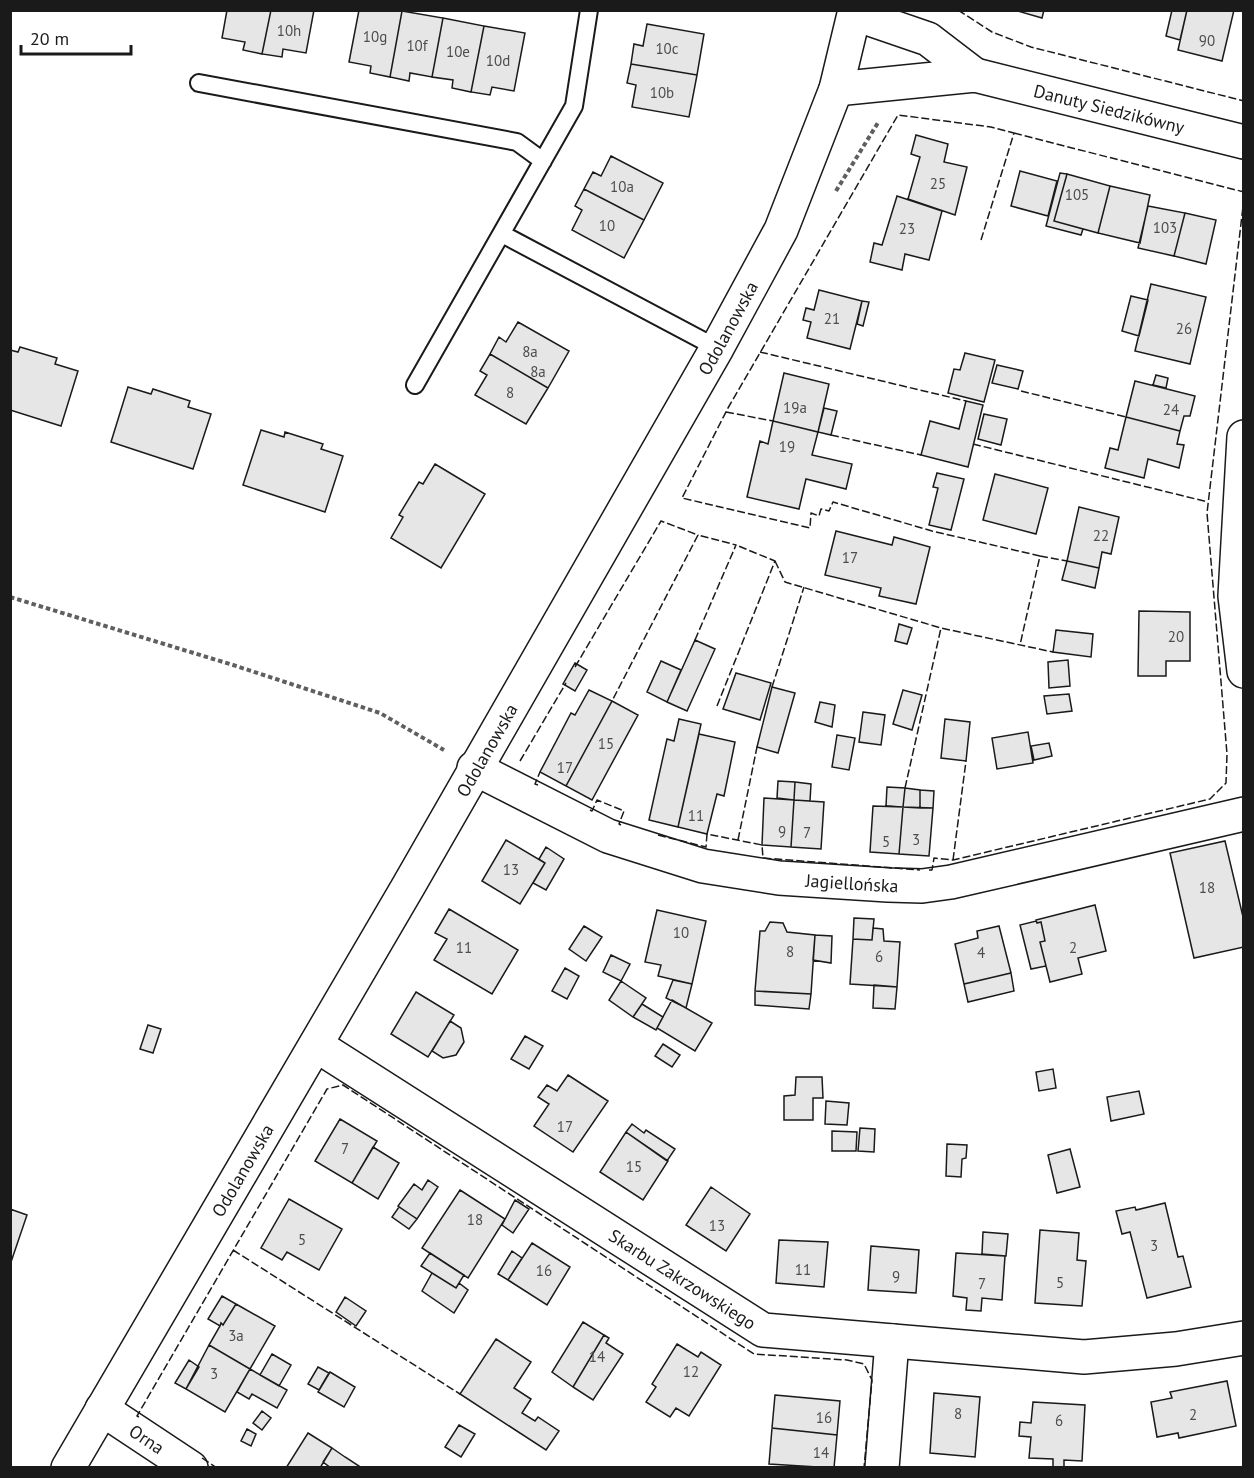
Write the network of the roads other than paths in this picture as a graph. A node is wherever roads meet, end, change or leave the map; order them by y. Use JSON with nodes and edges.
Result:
{"nodes":[{"id":1,"x":589,"y":10,"type":"edge"},
{"id":2,"x":855,"y":12,"type":"edge"},
{"id":3,"x":975,"y":75,"type":"junction"},
{"id":4,"x":200,"y":83,"type":"dead end"},
{"id":5,"x":836,"y":89,"type":"junction"},
{"id":6,"x":1244,"y":142,"type":"edge"},
{"id":7,"x":543,"y":161,"type":"junction"},
{"id":8,"x":502,"y":234,"type":"junction"},
{"id":9,"x":717,"y":348,"type":"junction"},
{"id":10,"x":415,"y":385,"type":"dead end"},
{"id":11,"x":1244,"y":437,"type":"edge"},
{"id":12,"x":1244,"y":671,"type":"edge"},
{"id":13,"x":474,"y":768,"type":"junction"},
{"id":14,"x":1244,"y":813,"type":"edge"},
{"id":15,"x":316,"y":1045,"type":"junction"},
{"id":16,"x":1244,"y":1338,"type":"edge"},
{"id":17,"x":892,"y":1341,"type":"junction"},
{"id":18,"x":102,"y":1409,"type":"junction"},
{"id":19,"x":69,"y":1467,"type":"edge"},
{"id":20,"x":191,"y":1467,"type":"edge"},
{"id":21,"x":882,"y":1467,"type":"edge"}],
"edges":[{"from":1,"to":7,"type":"lane"},
{"from":2,"to":3,"type":"street","name":"Danuty Siedzikówny"},
{"from":2,"to":5,"type":"street","name":"Odolanowska"},
{"from":3,"to":5,"type":"street","name":"Danuty Siedzikówny"},
{"from":3,"to":6,"type":"street","name":"Danuty Siedzikówny"},
{"from":4,"to":7,"type":"lane"},
{"from":5,"to":9,"type":"street","name":"Odolanowska"},
{"from":7,"to":8,"type":"lane"},
{"from":8,"to":9,"type":"lane"},
{"from":8,"to":10,"type":"lane"},
{"from":9,"to":13,"type":"street","name":"Odolanowska"},
{"from":11,"to":12,"type":"street"},
{"from":13,"to":14,"type":"street","name":"Jagiellońska"},
{"from":13,"to":15,"type":"street","name":"Odolanowska"},
{"from":15,"to":17,"type":"street","name":"Skarbu Zakrzowskiego"},
{"from":15,"to":18,"type":"street","name":"Odolanowska"},
{"from":16,"to":17,"type":"street","name":"Skarbu Zakrzowskiego"},
{"from":17,"to":21,"type":"street"},
{"from":18,"to":19,"type":"street","name":"Odolanowska"},
{"from":18,"to":20,"type":"street","name":"Orna"}]}
